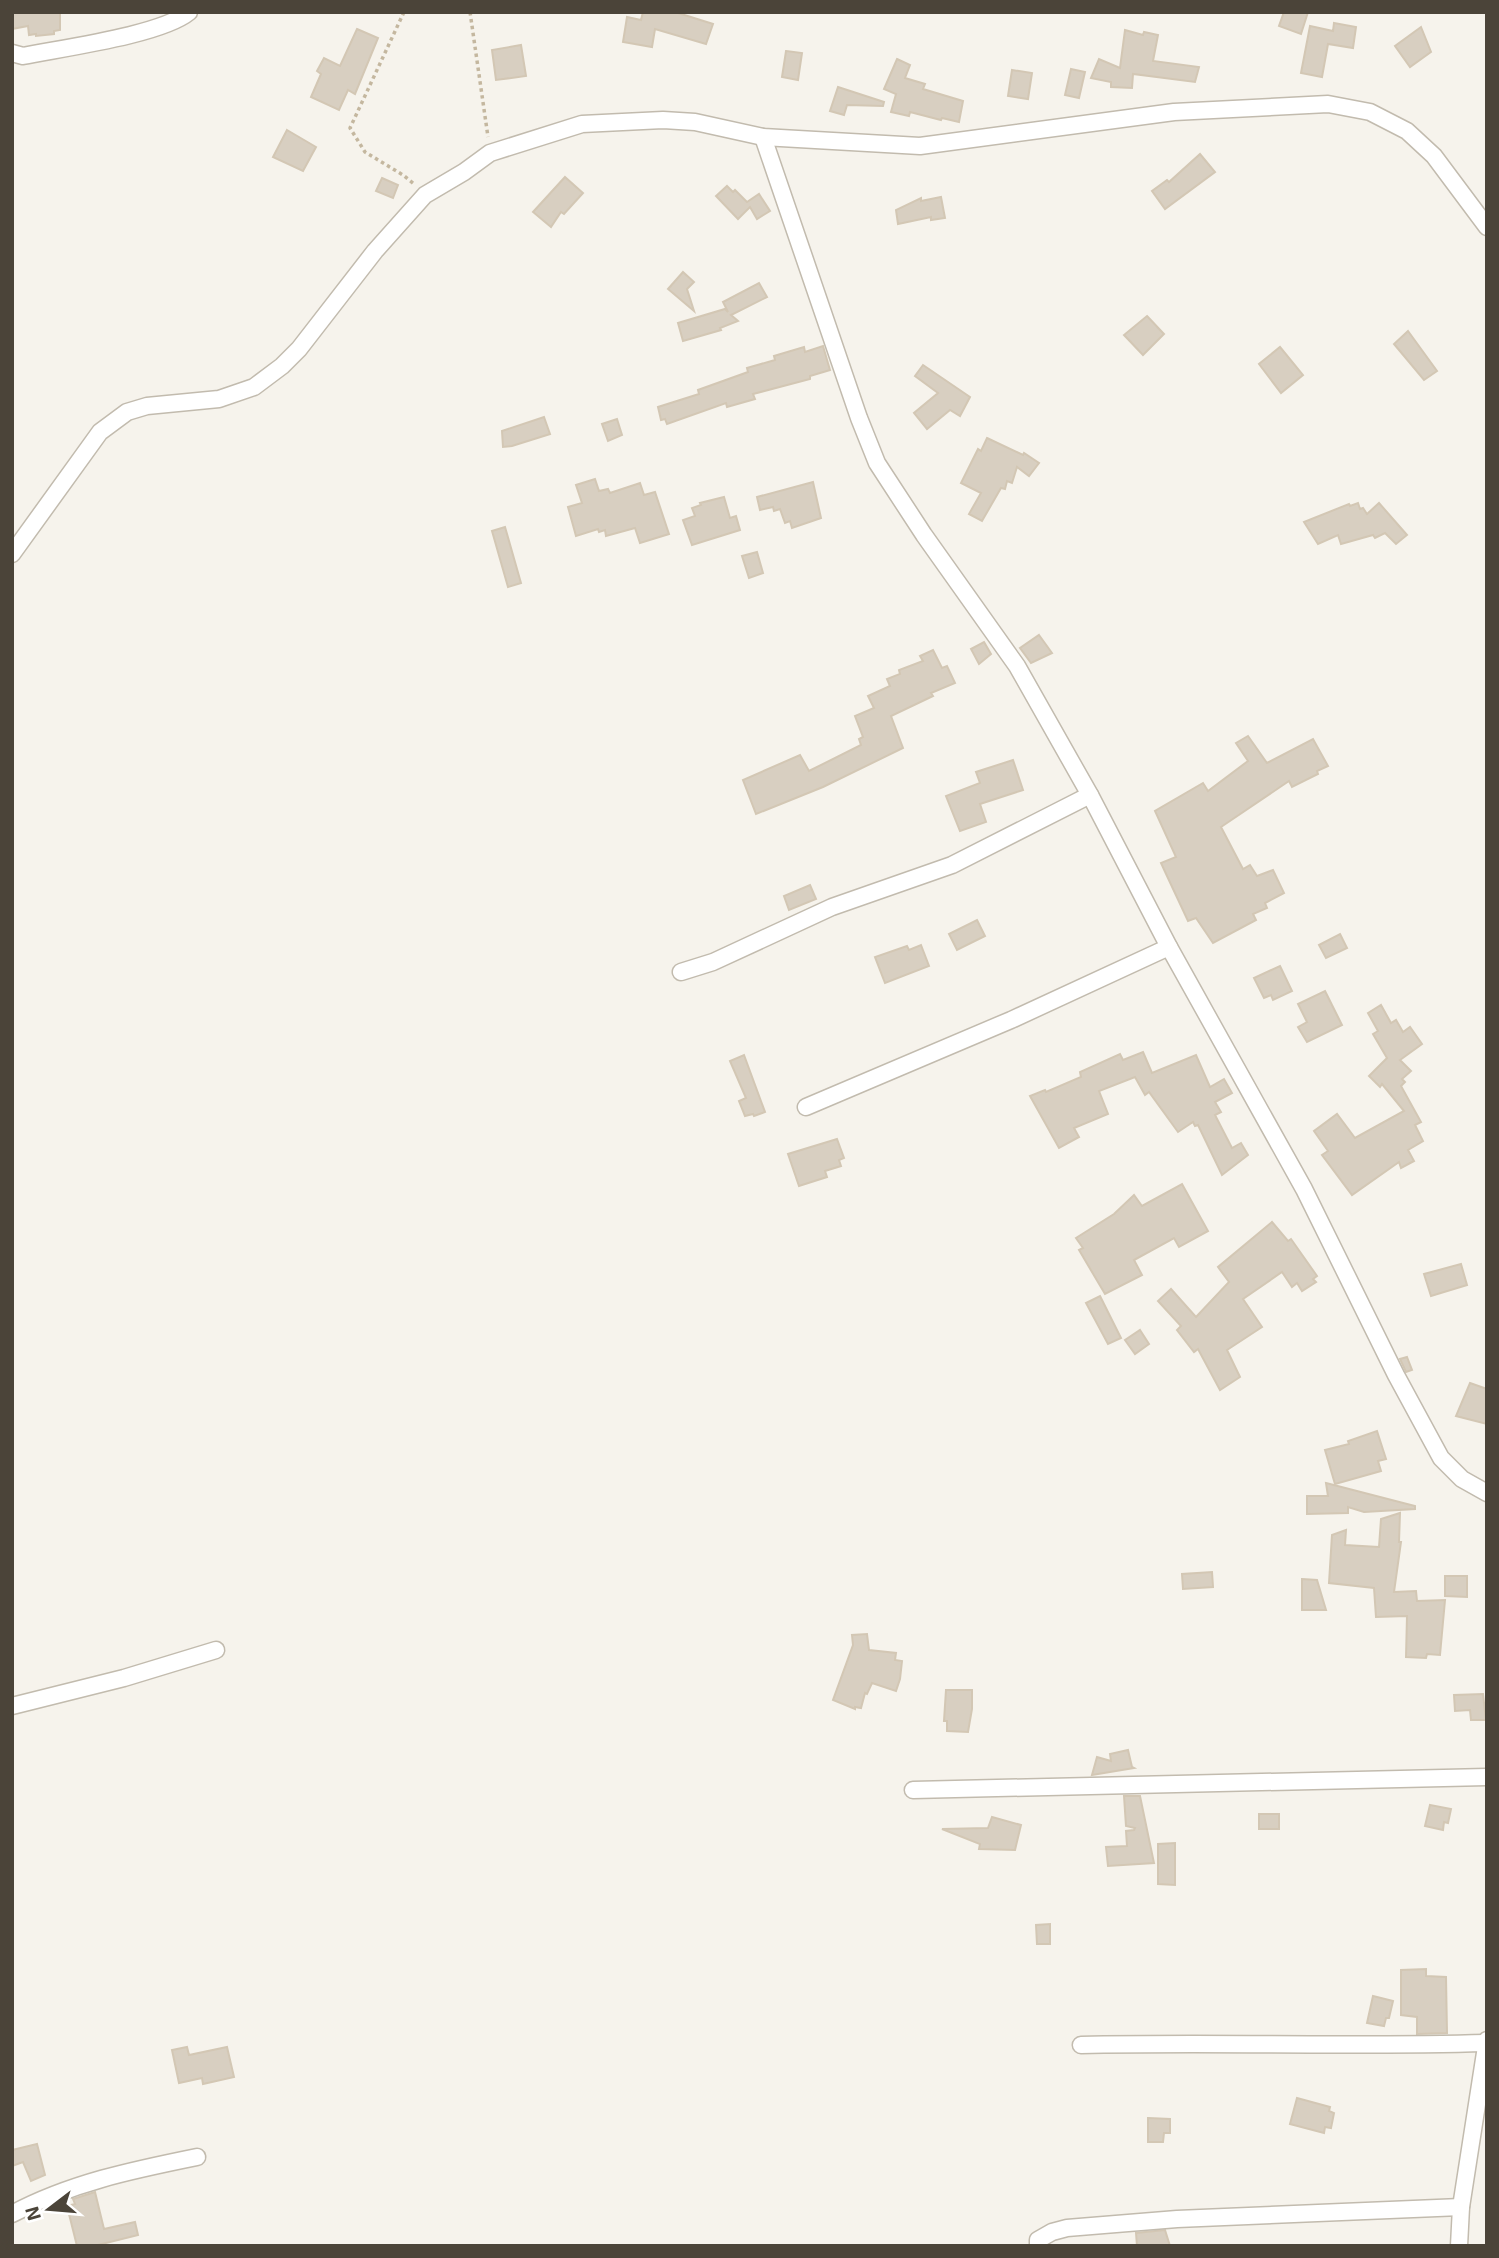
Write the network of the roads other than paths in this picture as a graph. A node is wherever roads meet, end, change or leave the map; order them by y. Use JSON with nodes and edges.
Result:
{"nodes":[{"id":1,"x":189,"y":12,"type":"edge"},
{"id":2,"x":12,"y":53,"type":"edge"},
{"id":3,"x":763,"y":137,"type":"junction"},
{"id":4,"x":1487,"y":227,"type":"edge"},
{"id":5,"x":12,"y":554,"type":"edge"},
{"id":6,"x":1090,"y":794,"type":"junction"},
{"id":7,"x":1169,"y":947,"type":"junction"},
{"id":8,"x":681,"y":972,"type":"dead end"},
{"id":9,"x":806,"y":1107,"type":"dead end"},
{"id":10,"x":1487,"y":1493,"type":"edge"},
{"id":11,"x":216,"y":1650,"type":"dead end"},
{"id":12,"x":12,"y":1706,"type":"edge"},
{"id":13,"x":1487,"y":1777,"type":"edge"},
{"id":14,"x":913,"y":1790,"type":"dead end"},
{"id":15,"x":1487,"y":2042,"type":"edge"},
{"id":16,"x":1081,"y":2045,"type":"dead end"},
{"id":17,"x":197,"y":2157,"type":"dead end"},
{"id":18,"x":1461,"y":2207,"type":"junction"},
{"id":19,"x":12,"y":2214,"type":"edge"},
{"id":20,"x":1038,"y":2246,"type":"edge"},
{"id":21,"x":1459,"y":2246,"type":"edge"}],
"edges":[{"from":1,"to":2,"type":"street"},
{"from":3,"to":4,"type":"street"},
{"from":3,"to":5,"type":"street"},
{"from":3,"to":6,"type":"street"},
{"from":6,"to":7,"type":"street"},
{"from":6,"to":8,"type":"street"},
{"from":7,"to":9,"type":"street"},
{"from":7,"to":10,"type":"street"},
{"from":11,"to":12,"type":"street"},
{"from":13,"to":14,"type":"street"},
{"from":15,"to":16,"type":"street"},
{"from":15,"to":18,"type":"street"},
{"from":17,"to":19,"type":"street"},
{"from":18,"to":20,"type":"street"},
{"from":18,"to":21,"type":"street"}]}
